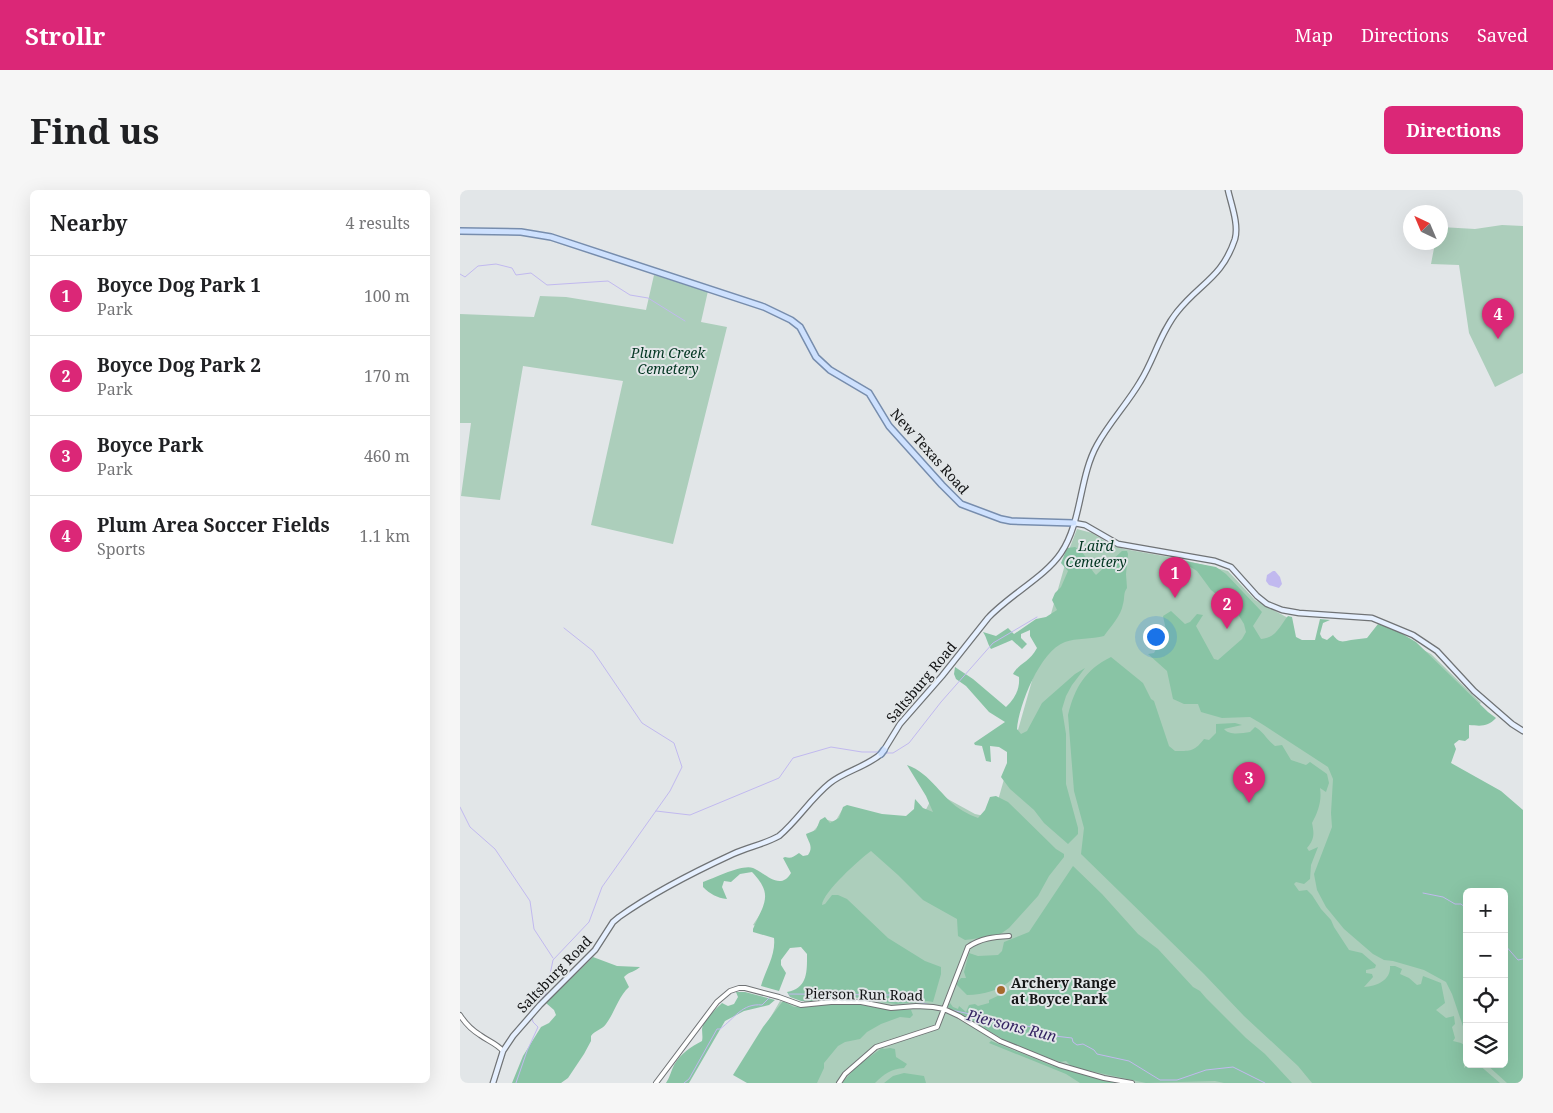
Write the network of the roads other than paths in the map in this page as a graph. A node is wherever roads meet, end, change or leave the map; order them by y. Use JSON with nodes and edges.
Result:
{"nodes":[{"id":1,"x":1228,"y":190,"type":"edge"},
{"id":2,"x":460,"y":231,"type":"edge"},
{"id":3,"x":1074,"y":523,"type":"junction"},
{"id":4,"x":1523,"y":731,"type":"edge"},
{"id":5,"x":1009,"y":936,"type":"dead end"},
{"id":6,"x":944,"y":1009,"type":"junction"},
{"id":7,"x":460,"y":1015,"type":"edge"},
{"id":8,"x":503,"y":1051,"type":"junction"},
{"id":9,"x":493,"y":1083,"type":"edge"},
{"id":10,"x":656,"y":1083,"type":"edge"},
{"id":11,"x":839,"y":1083,"type":"edge"},
{"id":12,"x":1132,"y":1083,"type":"edge"}],
"edges":[{"from":1,"to":3,"type":"main road","name":"Saltsburg Road"},
{"from":2,"to":3,"type":"main road","name":"New Texas Road"},
{"from":3,"to":4,"type":"main road","name":"New Texas Road"},
{"from":3,"to":8,"type":"main road","name":"Saltsburg Road"},
{"from":5,"to":6,"type":"street"},
{"from":6,"to":10,"type":"street","name":"Pierson Run Road"},
{"from":6,"to":11,"type":"street"},
{"from":6,"to":12,"type":"street","name":"Pierson Run Road"},
{"from":7,"to":8,"type":"street"},
{"from":8,"to":9,"type":"main road","name":"Saltsburg Road"}]}
